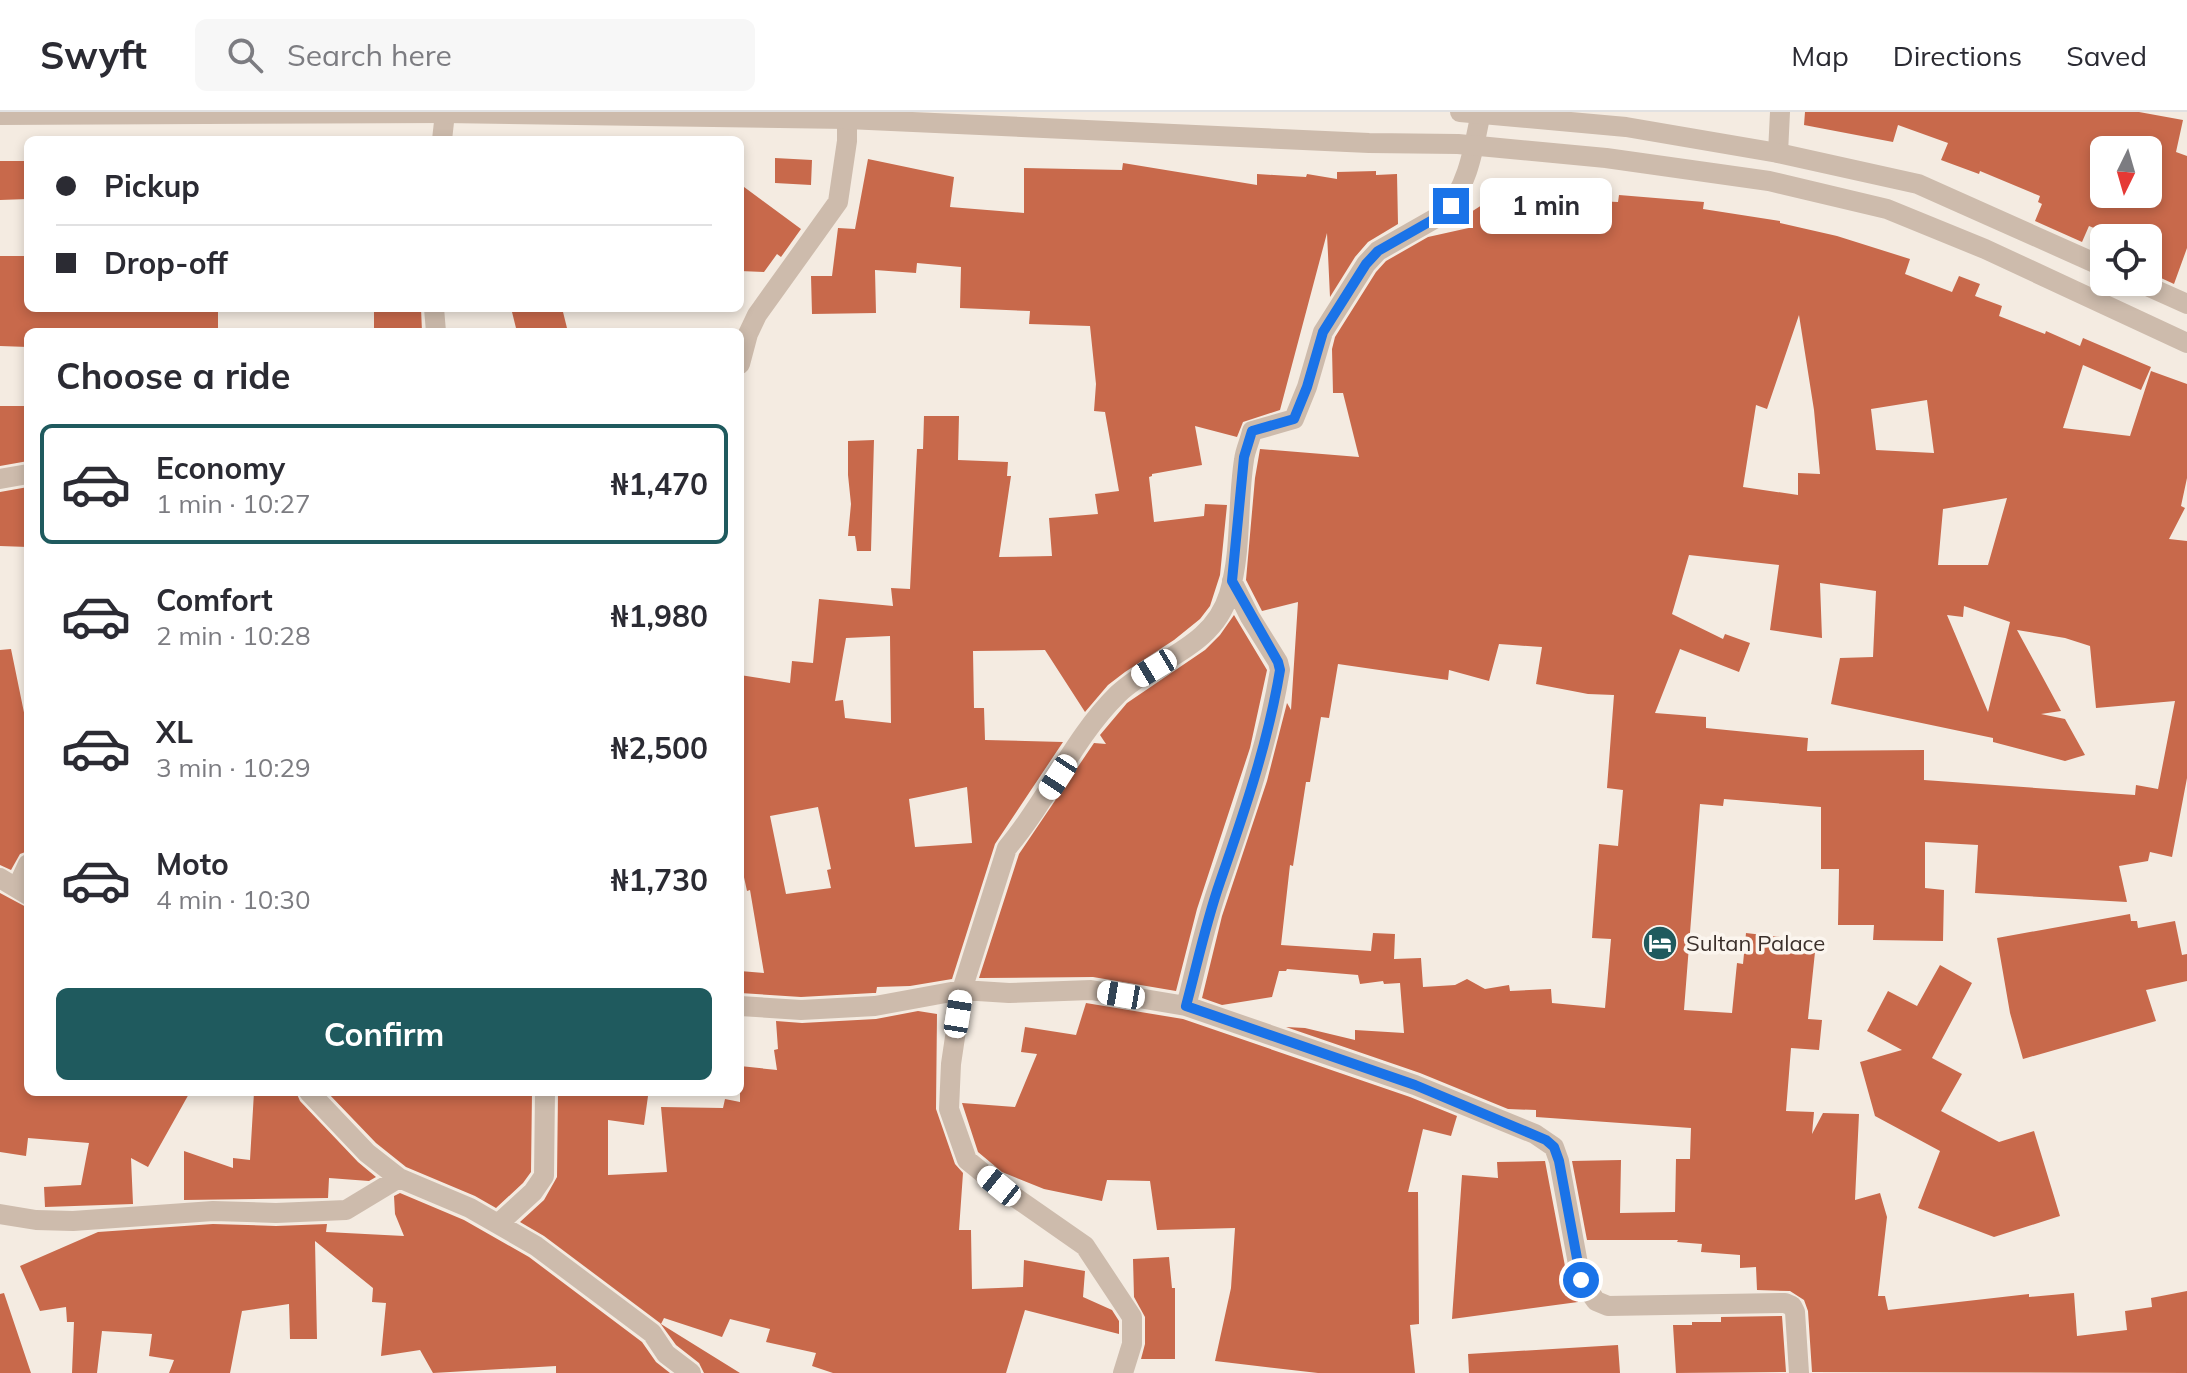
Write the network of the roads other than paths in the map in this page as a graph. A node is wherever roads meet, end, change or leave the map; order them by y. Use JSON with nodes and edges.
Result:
{"nodes":[{"id":1,"x":1460,"y":112,"type":"edge"},
{"id":2,"x":1481,"y":112,"type":"edge"},
{"id":3,"x":1780,"y":112,"type":"edge"},
{"id":4,"x":445,"y":113,"type":"edge"},
{"id":5,"x":0,"y":115,"type":"edge"},
{"id":6,"x":847,"y":119,"type":"junction"},
{"id":7,"x":442,"y":136,"type":"edge"},
{"id":8,"x":1474,"y":146,"type":"junction"},
{"id":9,"x":1778,"y":153,"type":"junction"},
{"id":10,"x":2090,"y":261,"type":"edge"},
{"id":11,"x":2162,"y":293,"type":"edge"},
{"id":12,"x":2187,"y":304,"type":"edge"},
{"id":13,"x":2187,"y":343,"type":"edge"},
{"id":14,"x":744,"y":349,"type":"edge"},
{"id":15,"x":24,"y":475,"type":"edge"},
{"id":16,"x":0,"y":479,"type":"edge"},
{"id":17,"x":1232,"y":581,"type":"junction"},
{"id":18,"x":962,"y":990,"type":"junction"},
{"id":19,"x":744,"y":1006,"type":"edge"},
{"id":20,"x":1186,"y":1006,"type":"junction"},
{"id":21,"x":313,"y":1096,"type":"edge"},
{"id":22,"x":545,"y":1096,"type":"edge"},
{"id":23,"x":399,"y":1178,"type":"junction"},
{"id":24,"x":0,"y":1214,"type":"edge"},
{"id":25,"x":498,"y":1224,"type":"junction"},
{"id":26,"x":691,"y":1373,"type":"edge"},
{"id":27,"x":1123,"y":1373,"type":"edge"},
{"id":28,"x":1799,"y":1373,"type":"edge"}],
"edges":[{"from":1,"to":2,"type":"street"},
{"from":2,"to":8,"type":"street"},
{"from":2,"to":9,"type":"street"},
{"from":3,"to":9,"type":"street"},
{"from":4,"to":5,"type":"street"},
{"from":4,"to":6,"type":"street"},
{"from":4,"to":7,"type":"street"},
{"from":6,"to":8,"type":"street"},
{"from":6,"to":14,"type":"street"},
{"from":8,"to":13,"type":"street"},
{"from":8,"to":17,"type":"street"},
{"from":9,"to":10,"type":"street"},
{"from":11,"to":12,"type":"street"},
{"from":15,"to":16,"type":"street"},
{"from":17,"to":18,"type":"street"},
{"from":17,"to":20,"type":"street"},
{"from":18,"to":19,"type":"street"},
{"from":18,"to":20,"type":"street"},
{"from":18,"to":27,"type":"street"},
{"from":20,"to":28,"type":"street"},
{"from":21,"to":23,"type":"street"},
{"from":22,"to":25,"type":"street"},
{"from":23,"to":24,"type":"street"},
{"from":23,"to":25,"type":"street"},
{"from":25,"to":26,"type":"street"}]}
